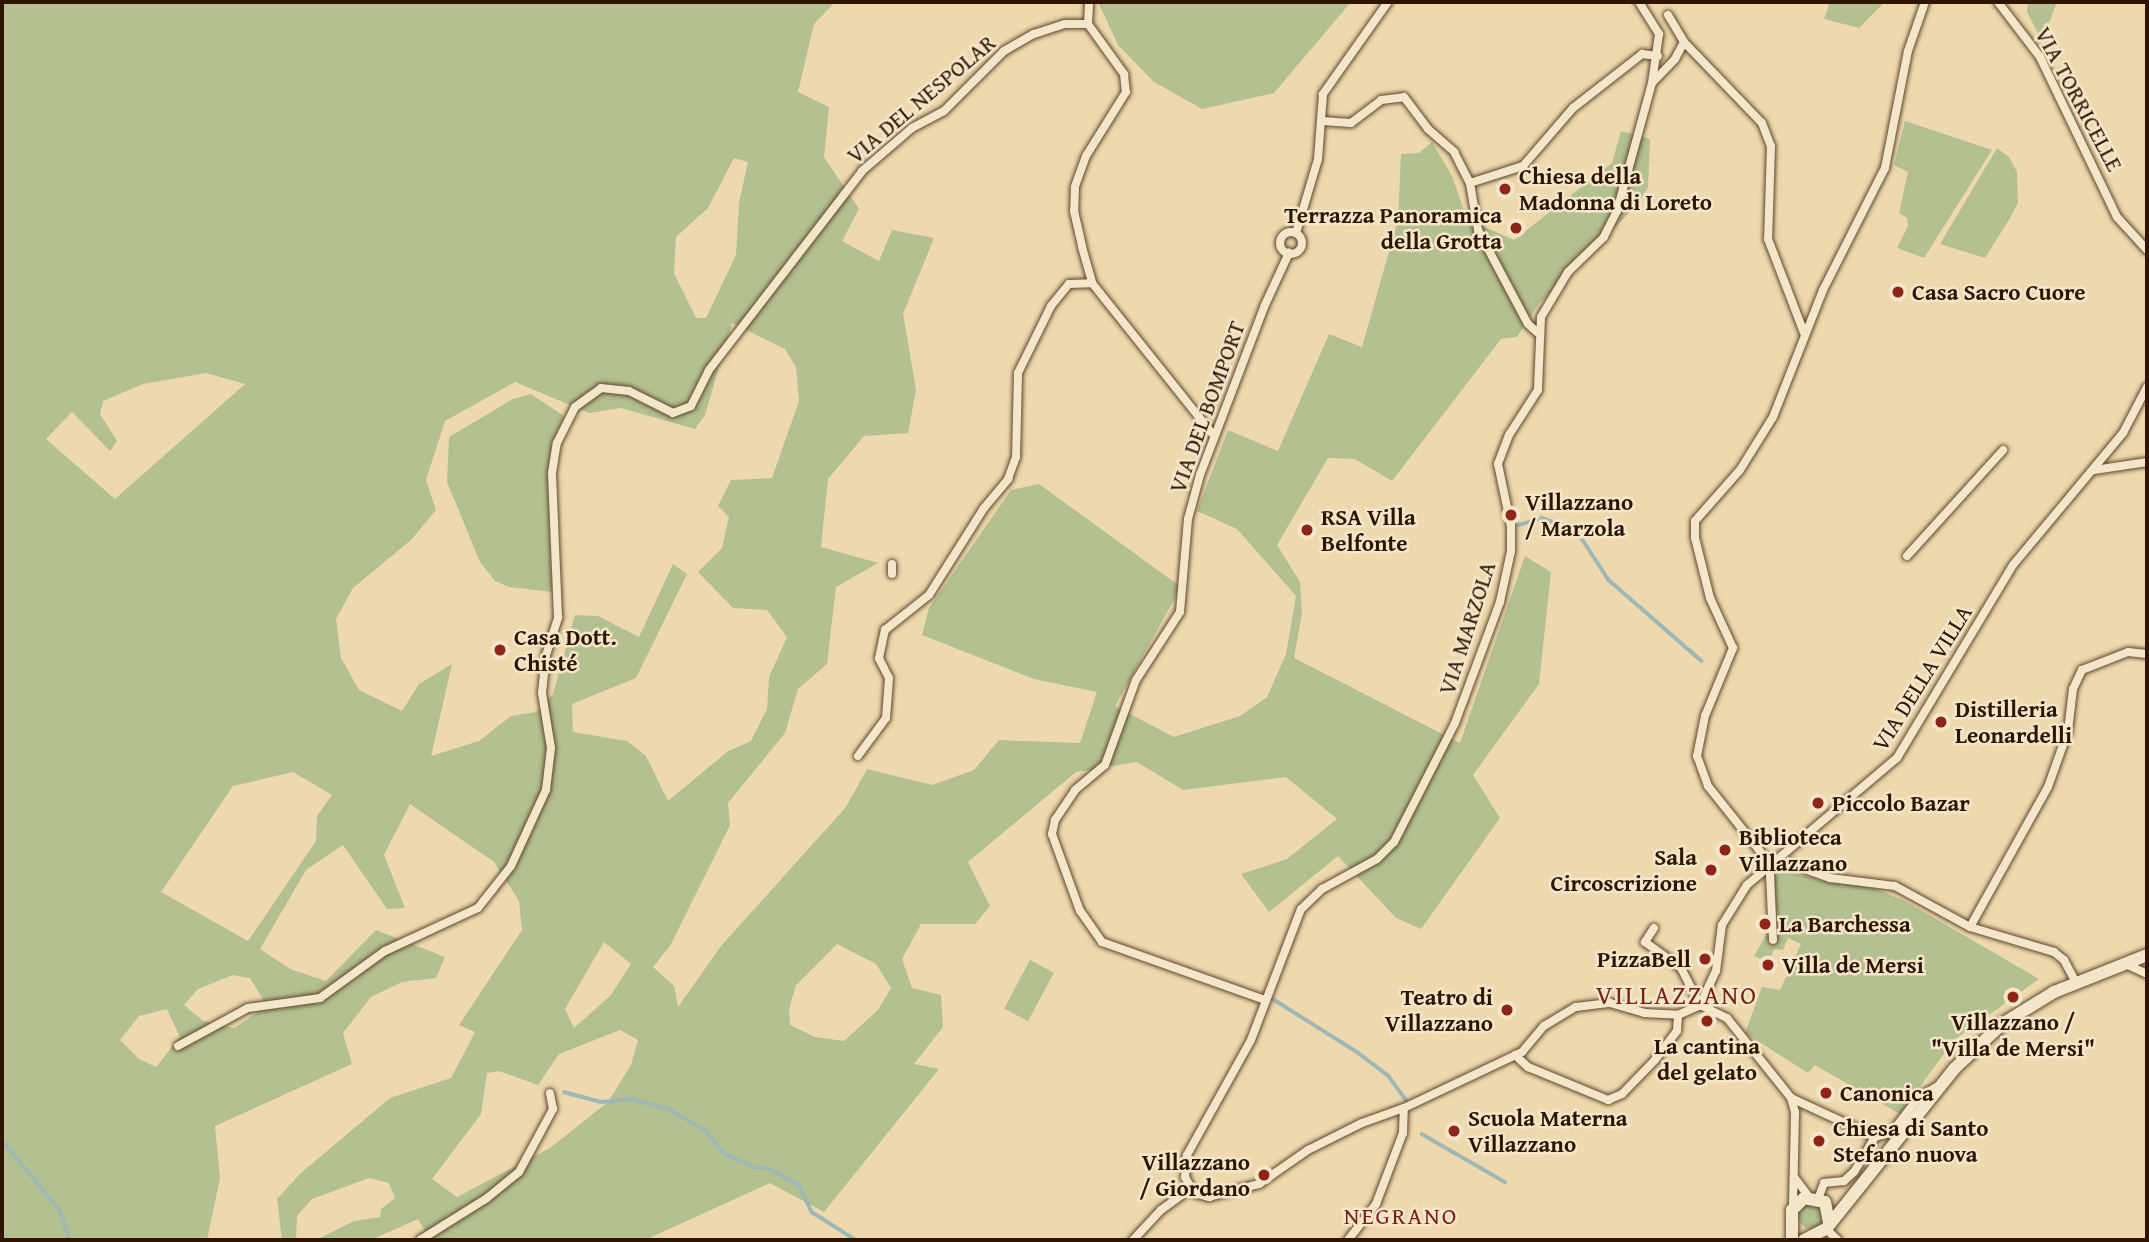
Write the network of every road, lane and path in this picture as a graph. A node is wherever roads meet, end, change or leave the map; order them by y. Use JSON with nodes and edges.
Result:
{"nodes":[{"id":1,"x":1089,"y":2,"type":"edge"},
{"id":2,"x":1388,"y":2,"type":"edge"},
{"id":3,"x":1639,"y":2,"type":"edge"},
{"id":4,"x":1926,"y":2,"type":"edge"},
{"id":5,"x":1998,"y":2,"type":"edge"},
{"id":6,"x":1668,"y":15,"type":"dead end"},
{"id":7,"x":1088,"y":24,"type":"junction"},
{"id":8,"x":1684,"y":42,"type":"junction"},
{"id":9,"x":1658,"y":56,"type":"junction"},
{"id":10,"x":1652,"y":83,"type":"junction"},
{"id":11,"x":1322,"y":121,"type":"junction"},
{"id":12,"x":1468,"y":181,"type":"junction"},
{"id":13,"x":1296,"y":233,"type":"junction"},
{"id":14,"x":2147,"y":250,"type":"edge"},
{"id":15,"x":1289,"y":253,"type":"junction"},
{"id":16,"x":1092,"y":283,"type":"junction"},
{"id":17,"x":1537,"y":332,"type":"junction"},
{"id":18,"x":1804,"y":333,"type":"junction"},
{"id":19,"x":2147,"y":387,"type":"edge"},
{"id":20,"x":1214,"y":436,"type":"junction"},
{"id":21,"x":2003,"y":450,"type":"dead end"},
{"id":22,"x":2147,"y":462,"type":"edge"},
{"id":23,"x":2094,"y":470,"type":"junction"},
{"id":24,"x":1907,"y":556,"type":"dead end"},
{"id":25,"x":892,"y":564,"type":"dead end"},
{"id":26,"x":892,"y":574,"type":"dead end"},
{"id":27,"x":2147,"y":654,"type":"edge"},
{"id":28,"x":858,"y":756,"type":"dead end"},
{"id":29,"x":1779,"y":860,"type":"junction"},
{"id":30,"x":1770,"y":869,"type":"junction"},
{"id":31,"x":1970,"y":927,"type":"junction"},
{"id":32,"x":1654,"y":928,"type":"dead end"},
{"id":33,"x":1773,"y":940,"type":"dead end"},
{"id":34,"x":2147,"y":955,"type":"edge"},
{"id":35,"x":2128,"y":965,"type":"junction"},
{"id":36,"x":2147,"y":974,"type":"edge"},
{"id":37,"x":2076,"y":983,"type":"junction"},
{"id":38,"x":1265,"y":1000,"type":"junction"},
{"id":39,"x":1700,"y":1005,"type":"junction"},
{"id":40,"x":1678,"y":1015,"type":"junction"},
{"id":41,"x":178,"y":1046,"type":"dead end"},
{"id":42,"x":1515,"y":1055,"type":"junction"},
{"id":43,"x":1944,"y":1082,"type":"junction"},
{"id":44,"x":550,"y":1093,"type":"dead end"},
{"id":45,"x":1791,"y":1098,"type":"junction"},
{"id":46,"x":1404,"y":1108,"type":"junction"},
{"id":47,"x":1875,"y":1137,"type":"junction"},
{"id":48,"x":1794,"y":1177,"type":"junction"},
{"id":49,"x":1189,"y":1186,"type":"junction"},
{"id":50,"x":1851,"y":1192,"type":"junction"},
{"id":51,"x":1817,"y":1199,"type":"junction"},
{"id":52,"x":1792,"y":1216,"type":"junction"},
{"id":53,"x":1827,"y":1226,"type":"junction"},
{"id":54,"x":1809,"y":1238,"type":"edge"},
{"id":55,"x":420,"y":1240,"type":"edge"},
{"id":56,"x":1133,"y":1240,"type":"edge"},
{"id":57,"x":1348,"y":1240,"type":"edge"},
{"id":58,"x":1793,"y":1240,"type":"edge"},
{"id":59,"x":1838,"y":1240,"type":"edge"}],
"edges":[{"from":1,"to":7,"type":"street"},
{"from":2,"to":11,"type":"street"},
{"from":3,"to":9,"type":"street","name":"VIA MARZOLA"},
{"from":4,"to":18,"type":"street"},
{"from":5,"to":14,"type":"street","name":"VIA TORRICELLE"},
{"from":6,"to":8,"type":"street"},
{"from":7,"to":16,"type":"street"},
{"from":7,"to":41,"type":"street","name":"VIA DEL NESPOLAR"},
{"from":8,"to":10,"type":"street"},
{"from":8,"to":18,"type":"street"},
{"from":9,"to":10,"type":"street","name":"VIA MARZOLA"},
{"from":9,"to":12,"type":"street"},
{"from":10,"to":17,"type":"street","name":"VIA MARZOLA"},
{"from":11,"to":12,"type":"street"},
{"from":11,"to":13,"type":"street"},
{"from":12,"to":17,"type":"street"},
{"from":13,"to":15,"type":"street"},
{"from":13,"to":15,"type":"street"},
{"from":15,"to":20,"type":"street","name":"VIA DEL BOMPORT"},
{"from":16,"to":20,"type":"street"},
{"from":16,"to":28,"type":"street"},
{"from":17,"to":38,"type":"street","name":"VIA MARZOLA"},
{"from":18,"to":30,"type":"street"},
{"from":19,"to":23,"type":"street","name":"VIA DELLA VILLA"},
{"from":20,"to":38,"type":"street","name":"VIA DEL BOMPORT"},
{"from":21,"to":24,"type":"street"},
{"from":22,"to":23,"type":"street"},
{"from":23,"to":29,"type":"street","name":"VIA DELLA VILLA"},
{"from":25,"to":26,"type":"street"},
{"from":27,"to":31,"type":"street"},
{"from":29,"to":30,"type":"street","name":"VIA DELLA VILLA"},
{"from":29,"to":31,"type":"street"},
{"from":30,"to":33,"type":"street"},
{"from":30,"to":39,"type":"street","name":"VIA DELLA VILLA"},
{"from":31,"to":37,"type":"street"},
{"from":32,"to":39,"type":"street"},
{"from":34,"to":35,"type":"main road"},
{"from":35,"to":36,"type":"street"},
{"from":35,"to":37,"type":"main road"},
{"from":37,"to":43,"type":"main road"},
{"from":38,"to":49,"type":"street","name":"VIA MARZOLA"},
{"from":39,"to":40,"type":"street"},
{"from":39,"to":45,"type":"street"},
{"from":40,"to":42,"type":"street"},
{"from":40,"to":42,"type":"street"},
{"from":42,"to":46,"type":"street"},
{"from":43,"to":47,"type":"street"},
{"from":43,"to":50,"type":"main road"},
{"from":44,"to":55,"type":"street"},
{"from":45,"to":47,"type":"street"},
{"from":45,"to":48,"type":"street"},
{"from":46,"to":49,"type":"street"},
{"from":46,"to":57,"type":"street"},
{"from":47,"to":51,"type":"street"},
{"from":48,"to":51,"type":"street"},
{"from":48,"to":52,"type":"street"},
{"from":49,"to":56,"type":"street"},
{"from":50,"to":51,"type":"main road"},
{"from":50,"to":53,"type":"main road"},
{"from":51,"to":52,"type":"main road"},
{"from":51,"to":53,"type":"main road"},
{"from":52,"to":54,"type":"main road"},
{"from":52,"to":58,"type":"main road"},
{"from":53,"to":54,"type":"main road"},
{"from":53,"to":59,"type":"street"}]}
